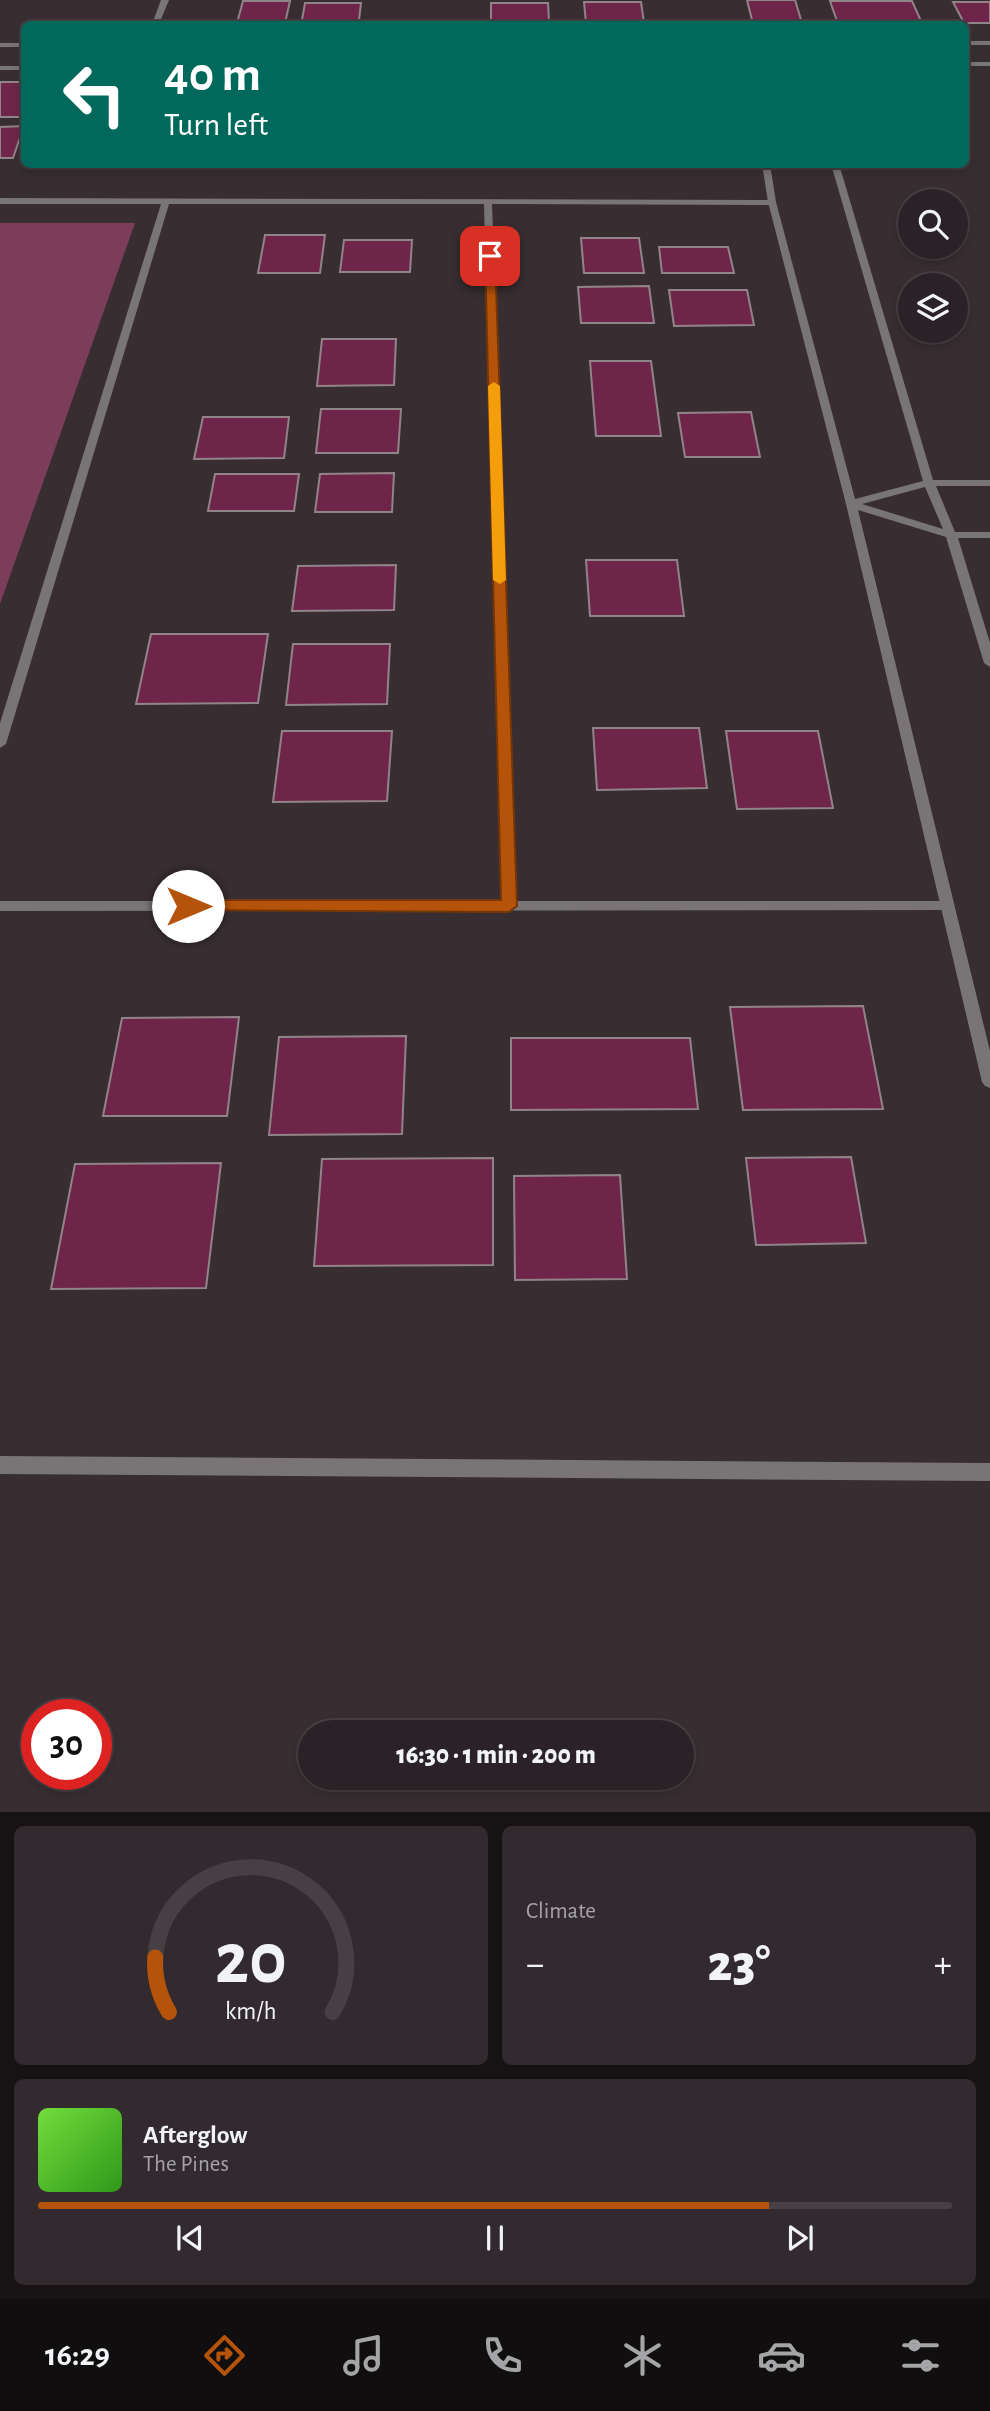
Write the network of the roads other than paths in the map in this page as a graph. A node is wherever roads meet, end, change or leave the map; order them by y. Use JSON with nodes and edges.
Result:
{"nodes":[{"id":1,"x":165,"y":0,"type":"edge"},
{"id":2,"x":156,"y":21,"type":"edge"},
{"id":3,"x":969,"y":43,"type":"edge"},
{"id":4,"x":990,"y":43,"type":"edge"},
{"id":5,"x":0,"y":45,"type":"edge"},
{"id":6,"x":21,"y":45,"type":"edge"},
{"id":7,"x":969,"y":64,"type":"edge"},
{"id":8,"x":990,"y":64,"type":"edge"},
{"id":9,"x":0,"y":68,"type":"edge"},
{"id":10,"x":21,"y":68,"type":"edge"},
{"id":11,"x":767,"y":168,"type":"edge"},
{"id":12,"x":836,"y":168,"type":"edge"},
{"id":13,"x":0,"y":201,"type":"edge"},
{"id":14,"x":166,"y":201,"type":"junction"},
{"id":15,"x":488,"y":201,"type":"junction"},
{"id":16,"x":772,"y":202,"type":"junction"},
{"id":17,"x":929,"y":483,"type":"junction"},
{"id":18,"x":990,"y":483,"type":"edge"},
{"id":19,"x":851,"y":504,"type":"junction"},
{"id":20,"x":951,"y":535,"type":"junction"},
{"id":21,"x":990,"y":535,"type":"edge"},
{"id":22,"x":990,"y":663,"type":"edge"},
{"id":23,"x":0,"y":744,"type":"edge"},
{"id":24,"x":0,"y":906,"type":"edge"},
{"id":25,"x":509,"y":906,"type":"junction"},
{"id":26,"x":946,"y":906,"type":"junction"},
{"id":27,"x":990,"y":1082,"type":"edge"},
{"id":28,"x":0,"y":1465,"type":"edge"},
{"id":29,"x":990,"y":1472,"type":"edge"}],
"edges":[{"from":1,"to":2,"type":"street"},
{"from":3,"to":4,"type":"street"},
{"from":5,"to":6,"type":"street"},
{"from":7,"to":8,"type":"street"},
{"from":9,"to":10,"type":"street"},
{"from":11,"to":16,"type":"street"},
{"from":12,"to":17,"type":"street"},
{"from":13,"to":14,"type":"street"},
{"from":14,"to":15,"type":"street"},
{"from":14,"to":23,"type":"street"},
{"from":15,"to":16,"type":"street"},
{"from":15,"to":25,"type":"street"},
{"from":16,"to":19,"type":"street"},
{"from":17,"to":18,"type":"street"},
{"from":17,"to":19,"type":"street"},
{"from":17,"to":20,"type":"street"},
{"from":19,"to":20,"type":"street"},
{"from":19,"to":26,"type":"street"},
{"from":20,"to":21,"type":"street"},
{"from":20,"to":22,"type":"street"},
{"from":24,"to":25,"type":"street"},
{"from":25,"to":26,"type":"street"},
{"from":26,"to":27,"type":"street"},
{"from":28,"to":29,"type":"street"}]}
